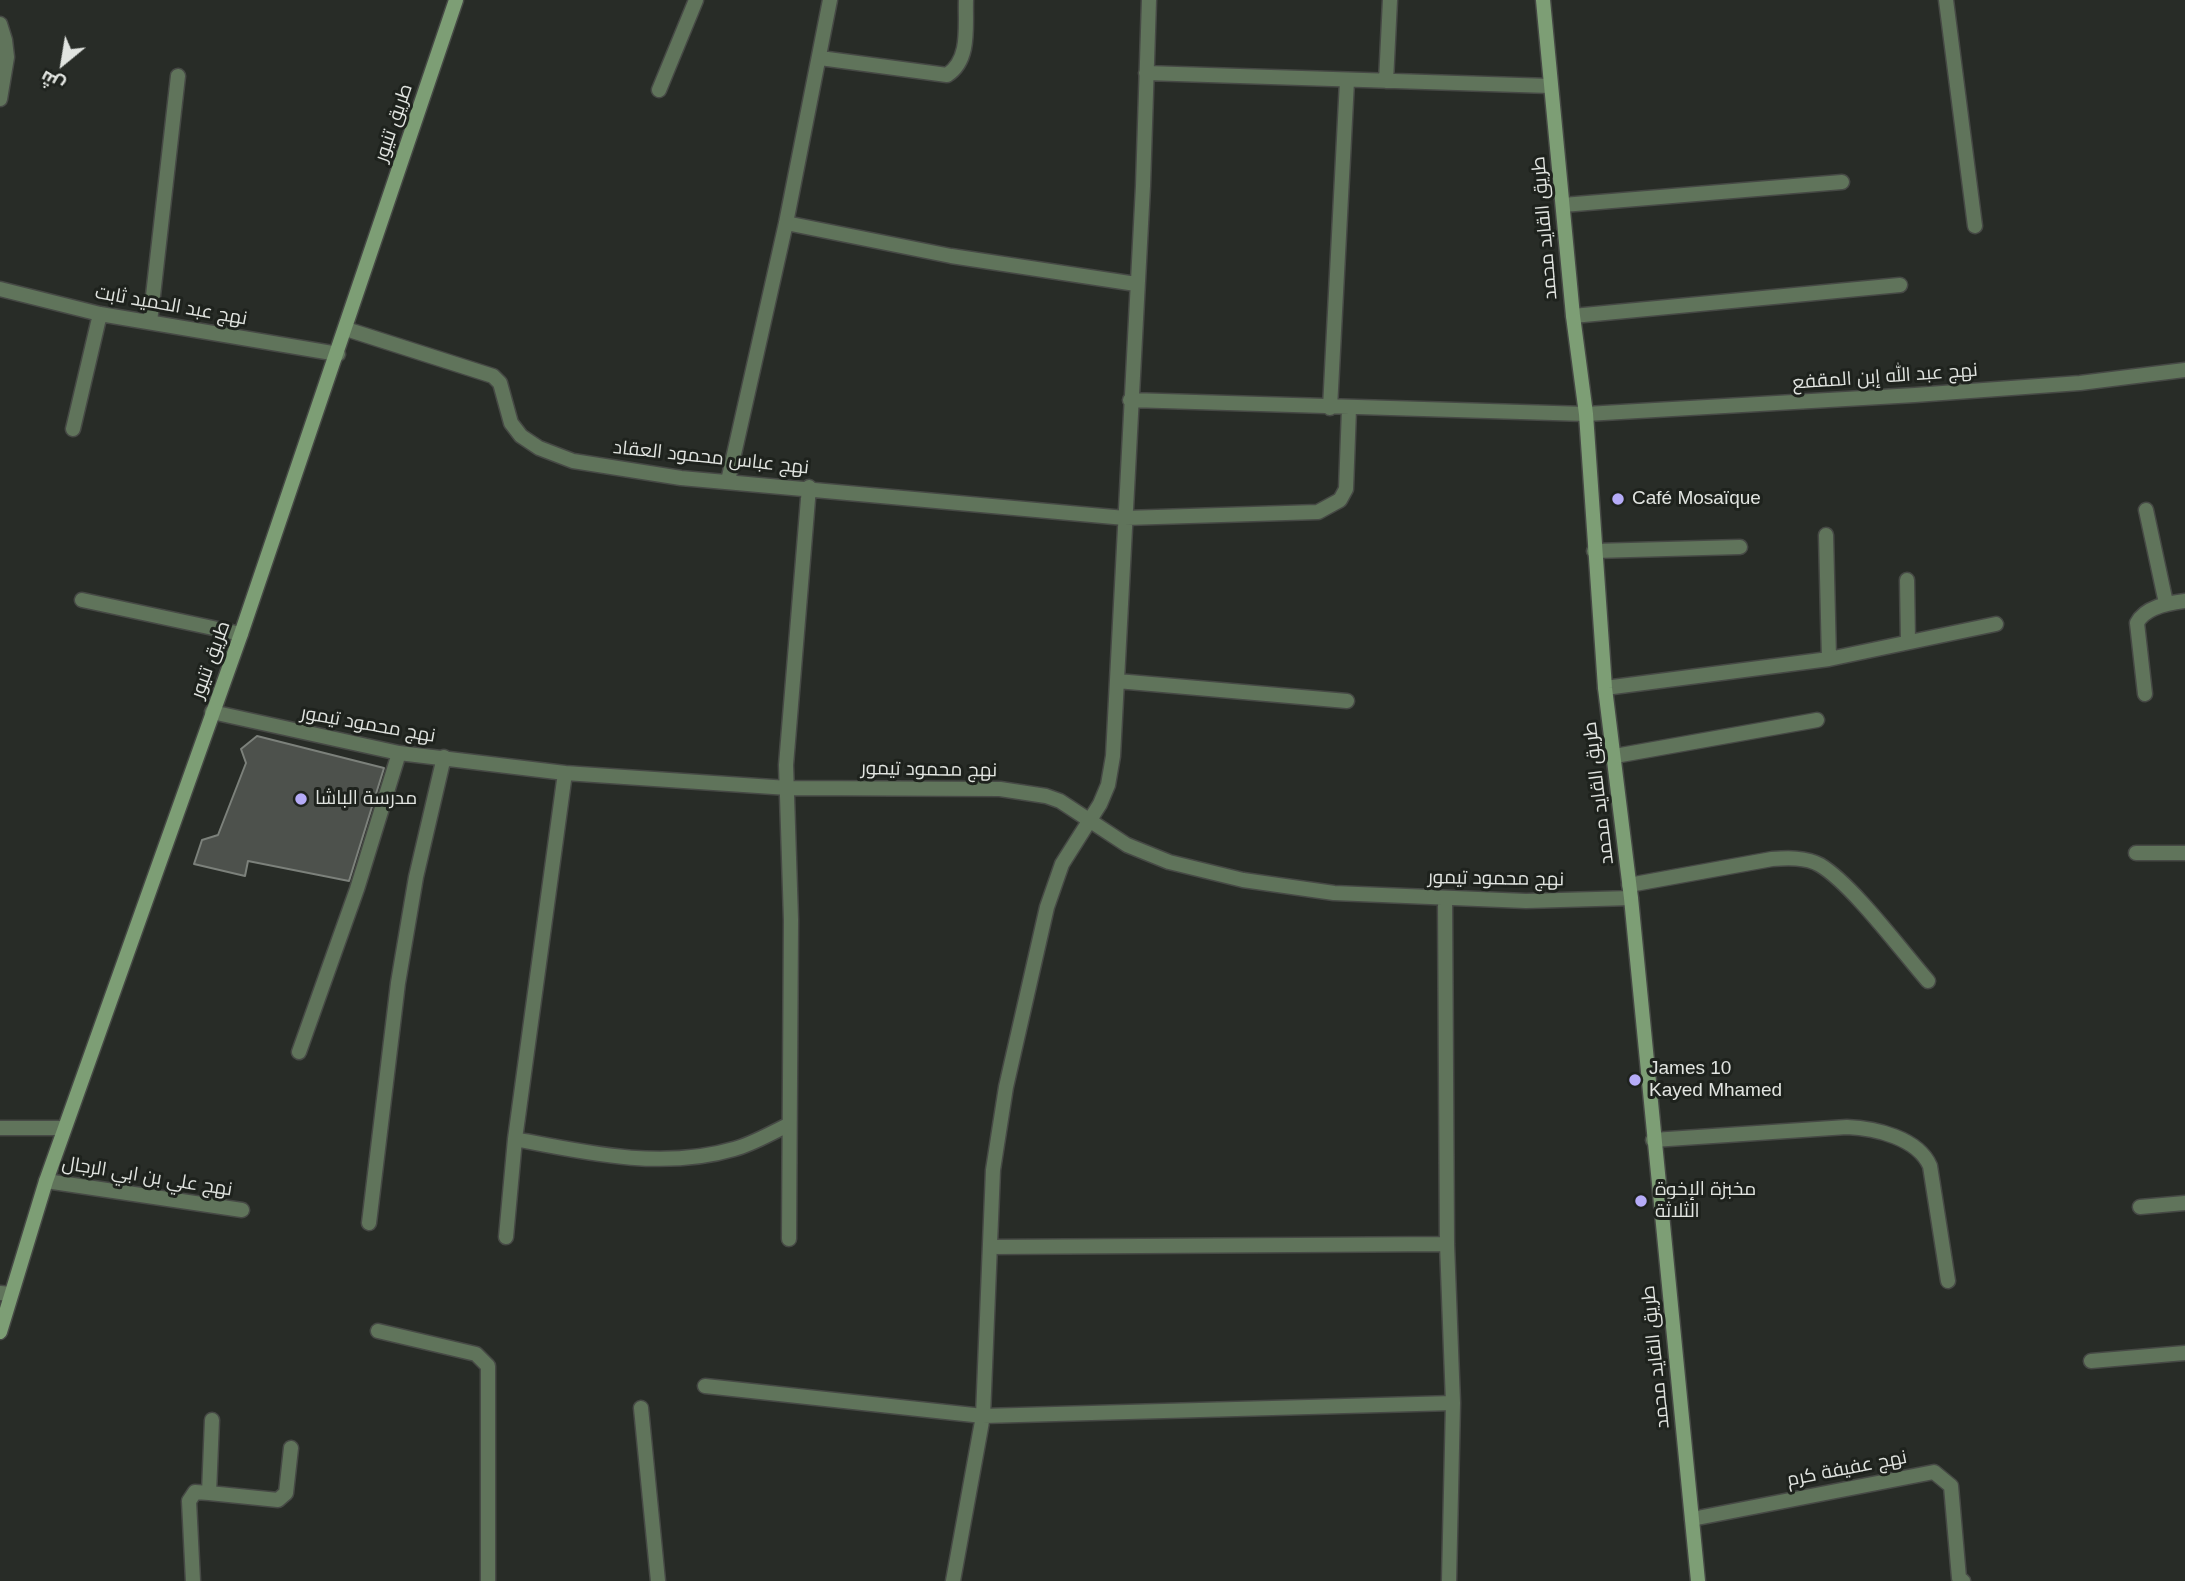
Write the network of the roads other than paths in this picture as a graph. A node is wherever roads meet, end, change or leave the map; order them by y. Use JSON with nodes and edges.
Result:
{"nodes":[{"id":1,"x":456,"y":0,"type":"edge"},
{"id":2,"x":696,"y":0,"type":"edge"},
{"id":3,"x":830,"y":0,"type":"edge"},
{"id":4,"x":966,"y":0,"type":"edge"},
{"id":5,"x":1149,"y":0,"type":"edge"},
{"id":6,"x":1390,"y":0,"type":"edge"},
{"id":7,"x":1543,"y":0,"type":"edge"},
{"id":8,"x":1946,"y":0,"type":"edge"},
{"id":9,"x":0,"y":24,"type":"edge"},
{"id":10,"x":2,"y":40,"type":"edge"},
{"id":11,"x":820,"y":58,"type":"junction"},
{"id":12,"x":1146,"y":73,"type":"junction"},
{"id":13,"x":178,"y":76,"type":"dead end"},
{"id":14,"x":1347,"y":81,"type":"junction"},
{"id":15,"x":1387,"y":81,"type":"junction"},
{"id":16,"x":1550,"y":86,"type":"junction"},
{"id":17,"x":659,"y":90,"type":"dead end"},
{"id":18,"x":0,"y":100,"type":"edge"},
{"id":19,"x":1842,"y":182,"type":"dead end"},
{"id":20,"x":1563,"y":205,"type":"junction"},
{"id":21,"x":786,"y":223,"type":"junction"},
{"id":22,"x":1975,"y":226,"type":"dead end"},
{"id":23,"x":1136,"y":284,"type":"junction"},
{"id":24,"x":1900,"y":285,"type":"dead end"},
{"id":25,"x":0,"y":289,"type":"edge"},
{"id":26,"x":100,"y":314,"type":"junction"},
{"id":27,"x":1573,"y":316,"type":"junction"},
{"id":28,"x":150,"y":323,"type":"junction"},
{"id":29,"x":346,"y":329,"type":"junction"},
{"id":30,"x":338,"y":354,"type":"junction"},
{"id":31,"x":2185,"y":370,"type":"edge"},
{"id":32,"x":1130,"y":400,"type":"junction"},
{"id":33,"x":1330,"y":408,"type":"junction"},
{"id":34,"x":1349,"y":409,"type":"junction"},
{"id":35,"x":1586,"y":414,"type":"junction"},
{"id":36,"x":73,"y":429,"type":"dead end"},
{"id":37,"x":728,"y":481,"type":"junction"},
{"id":38,"x":809,"y":487,"type":"junction"},
{"id":39,"x":2146,"y":510,"type":"dead end"},
{"id":40,"x":1125,"y":518,"type":"junction"},
{"id":41,"x":1826,"y":535,"type":"dead end"},
{"id":42,"x":1740,"y":547,"type":"dead end"},
{"id":43,"x":1594,"y":551,"type":"junction"},
{"id":44,"x":1907,"y":580,"type":"dead end"},
{"id":45,"x":82,"y":600,"type":"dead end"},
{"id":46,"x":2185,"y":601,"type":"edge"},
{"id":47,"x":2166,"y":603,"type":"junction"},
{"id":48,"x":1997,"y":624,"type":"dead end"},
{"id":49,"x":241,"y":634,"type":"junction"},
{"id":50,"x":1908,"y":641,"type":"junction"},
{"id":51,"x":1829,"y":659,"type":"junction"},
{"id":52,"x":1118,"y":681,"type":"junction"},
{"id":53,"x":1605,"y":688,"type":"junction"},
{"id":54,"x":2145,"y":694,"type":"dead end"},
{"id":55,"x":1347,"y":701,"type":"dead end"},
{"id":56,"x":212,"y":712,"type":"junction"},
{"id":57,"x":1816,"y":720,"type":"dead end"},
{"id":58,"x":400,"y":753,"type":"junction"},
{"id":59,"x":1615,"y":756,"type":"junction"},
{"id":60,"x":444,"y":757,"type":"junction"},
{"id":61,"x":565,"y":773,"type":"junction"},
{"id":62,"x":788,"y":788,"type":"junction"},
{"id":63,"x":1088,"y":821,"type":"junction"},
{"id":64,"x":2136,"y":853,"type":"dead end"},
{"id":65,"x":2185,"y":853,"type":"edge"},
{"id":66,"x":1630,"y":891,"type":"junction"},
{"id":67,"x":1445,"y":899,"type":"junction"},
{"id":68,"x":1928,"y":981,"type":"dead end"},
{"id":69,"x":299,"y":1052,"type":"dead end"},
{"id":70,"x":788,"y":1125,"type":"junction"},
{"id":71,"x":0,"y":1128,"type":"edge"},
{"id":72,"x":64,"y":1128,"type":"junction"},
{"id":73,"x":515,"y":1139,"type":"junction"},
{"id":74,"x":1653,"y":1140,"type":"junction"},
{"id":75,"x":46,"y":1181,"type":"junction"},
{"id":76,"x":2185,"y":1203,"type":"edge"},
{"id":77,"x":2140,"y":1207,"type":"dead end"},
{"id":78,"x":242,"y":1210,"type":"dead end"},
{"id":79,"x":369,"y":1223,"type":"dead end"},
{"id":80,"x":506,"y":1237,"type":"dead end"},
{"id":81,"x":789,"y":1239,"type":"dead end"},
{"id":82,"x":1447,"y":1244,"type":"junction"},
{"id":83,"x":990,"y":1247,"type":"junction"},
{"id":84,"x":1948,"y":1281,"type":"dead end"},
{"id":85,"x":5,"y":1294,"type":"edge"},
{"id":86,"x":378,"y":1331,"type":"dead end"},
{"id":87,"x":0,"y":1332,"type":"edge"},
{"id":88,"x":2185,"y":1353,"type":"edge"},
{"id":89,"x":2091,"y":1361,"type":"dead end"},
{"id":90,"x":705,"y":1386,"type":"dead end"},
{"id":91,"x":1453,"y":1403,"type":"junction"},
{"id":92,"x":641,"y":1408,"type":"dead end"},
{"id":93,"x":984,"y":1416,"type":"junction"},
{"id":94,"x":212,"y":1420,"type":"dead end"},
{"id":95,"x":291,"y":1448,"type":"dead end"},
{"id":96,"x":208,"y":1493,"type":"junction"},
{"id":97,"x":1692,"y":1519,"type":"junction"},
{"id":98,"x":193,"y":1581,"type":"edge"},
{"id":99,"x":488,"y":1581,"type":"edge"},
{"id":100,"x":658,"y":1581,"type":"edge"},
{"id":101,"x":953,"y":1581,"type":"edge"},
{"id":102,"x":1449,"y":1581,"type":"edge"},
{"id":103,"x":1698,"y":1581,"type":"edge"},
{"id":104,"x":1963,"y":1581,"type":"edge"}],
"edges":[{"from":1,"to":29,"type":"main road","name":"طريق تنيور"},
{"from":2,"to":17,"type":"street"},
{"from":3,"to":11,"type":"street"},
{"from":4,"to":11,"type":"street"},
{"from":5,"to":12,"type":"street"},
{"from":6,"to":15,"type":"street"},
{"from":7,"to":16,"type":"main road","name":"طريق القايد محمد"},
{"from":8,"to":22,"type":"street"},
{"from":9,"to":10,"type":"street"},
{"from":10,"to":18,"type":"street"},
{"from":11,"to":21,"type":"street"},
{"from":12,"to":14,"type":"street"},
{"from":12,"to":23,"type":"street"},
{"from":13,"to":28,"type":"street"},
{"from":14,"to":15,"type":"street"},
{"from":14,"to":33,"type":"street"},
{"from":15,"to":16,"type":"street"},
{"from":16,"to":20,"type":"main road","name":"طريق القايد محمد"},
{"from":19,"to":20,"type":"street"},
{"from":20,"to":27,"type":"main road","name":"طريق القايد محمد"},
{"from":21,"to":23,"type":"street"},
{"from":21,"to":37,"type":"street"},
{"from":23,"to":32,"type":"street"},
{"from":24,"to":27,"type":"street"},
{"from":25,"to":26,"type":"street","name":"نهج عبد الحميد ثابت"},
{"from":26,"to":28,"type":"street","name":"نهج عبد الحميد ثابت"},
{"from":26,"to":36,"type":"street"},
{"from":27,"to":35,"type":"main road","name":"طريق القايد محمد"},
{"from":28,"to":30,"type":"street","name":"نهج عبد الحميد ثابت"},
{"from":29,"to":30,"type":"main road","name":"طريق تنيور"},
{"from":29,"to":37,"type":"street","name":"نهج عباس محمود العقاد"},
{"from":30,"to":49,"type":"main road","name":"طريق تنيور"},
{"from":31,"to":35,"type":"street","name":"نهج عبد الله إبن المقفع"},
{"from":32,"to":33,"type":"street","name":"نهج عبد الله إبن المقفع"},
{"from":32,"to":40,"type":"street"},
{"from":33,"to":34,"type":"street","name":"نهج عبد الله إبن المقفع"},
{"from":34,"to":35,"type":"street","name":"نهج عبد الله إبن المقفع"},
{"from":34,"to":40,"type":"street","name":"نهج عباس محمود العقاد"},
{"from":35,"to":43,"type":"main road","name":"طريق القايد محمد"},
{"from":37,"to":38,"type":"street","name":"نهج عباس محمود العقاد"},
{"from":38,"to":40,"type":"street","name":"نهج عباس محمود العقاد"},
{"from":38,"to":62,"type":"street"},
{"from":39,"to":47,"type":"street"},
{"from":40,"to":52,"type":"street"},
{"from":41,"to":51,"type":"street"},
{"from":42,"to":43,"type":"street"},
{"from":43,"to":53,"type":"main road","name":"طريق القايد محمد"},
{"from":44,"to":50,"type":"street"},
{"from":45,"to":49,"type":"street"},
{"from":46,"to":47,"type":"street"},
{"from":47,"to":54,"type":"street"},
{"from":48,"to":50,"type":"street"},
{"from":49,"to":56,"type":"main road","name":"طريق تنيور"},
{"from":50,"to":51,"type":"street"},
{"from":51,"to":53,"type":"street"},
{"from":52,"to":55,"type":"street"},
{"from":52,"to":63,"type":"street"},
{"from":53,"to":59,"type":"main road","name":"طريق القايد محمد"},
{"from":56,"to":58,"type":"street","name":"نهج محمود تيمور"},
{"from":56,"to":72,"type":"main road","name":"طريق تنيور"},
{"from":57,"to":59,"type":"street"},
{"from":58,"to":60,"type":"street","name":"نهج محمود تيمور"},
{"from":58,"to":69,"type":"street"},
{"from":59,"to":66,"type":"main road","name":"طريق القايد محمد"},
{"from":60,"to":61,"type":"street","name":"نهج محمود تيمور"},
{"from":60,"to":79,"type":"street"},
{"from":61,"to":62,"type":"street","name":"نهج محمود تيمور"},
{"from":61,"to":73,"type":"street"},
{"from":62,"to":63,"type":"street","name":"نهج محمود تيمور"},
{"from":62,"to":70,"type":"street"},
{"from":63,"to":67,"type":"street","name":"نهج محمود تيمور"},
{"from":63,"to":83,"type":"street"},
{"from":64,"to":65,"type":"street"},
{"from":66,"to":67,"type":"street","name":"نهج محمود تيمور"},
{"from":66,"to":68,"type":"street","name":"نهج محمود تيمور"},
{"from":66,"to":74,"type":"main road","name":"طريق القايد محمد"},
{"from":67,"to":82,"type":"street"},
{"from":70,"to":73,"type":"street"},
{"from":70,"to":81,"type":"street"},
{"from":71,"to":72,"type":"street"},
{"from":72,"to":75,"type":"main road","name":"طريق تنيور"},
{"from":73,"to":80,"type":"street"},
{"from":74,"to":84,"type":"street"},
{"from":74,"to":97,"type":"main road","name":"طريق القايد محمد"},
{"from":75,"to":78,"type":"street","name":"نهج علي بن ابي الرجال"},
{"from":75,"to":85,"type":"main road","name":"طريق تنيور"},
{"from":76,"to":77,"type":"street"},
{"from":82,"to":83,"type":"street"},
{"from":82,"to":91,"type":"street"},
{"from":83,"to":93,"type":"street"},
{"from":85,"to":87,"type":"main road","name":"طريق تنيور"},
{"from":86,"to":99,"type":"street"},
{"from":88,"to":89,"type":"street"},
{"from":90,"to":93,"type":"street"},
{"from":91,"to":93,"type":"street"},
{"from":91,"to":102,"type":"street"},
{"from":92,"to":100,"type":"street"},
{"from":93,"to":101,"type":"street"},
{"from":94,"to":96,"type":"street"},
{"from":95,"to":96,"type":"street"},
{"from":96,"to":98,"type":"street"},
{"from":97,"to":103,"type":"main road","name":"طريق القايد محمد"},
{"from":97,"to":104,"type":"street","name":"نهج عفيفة كرم"}]}
